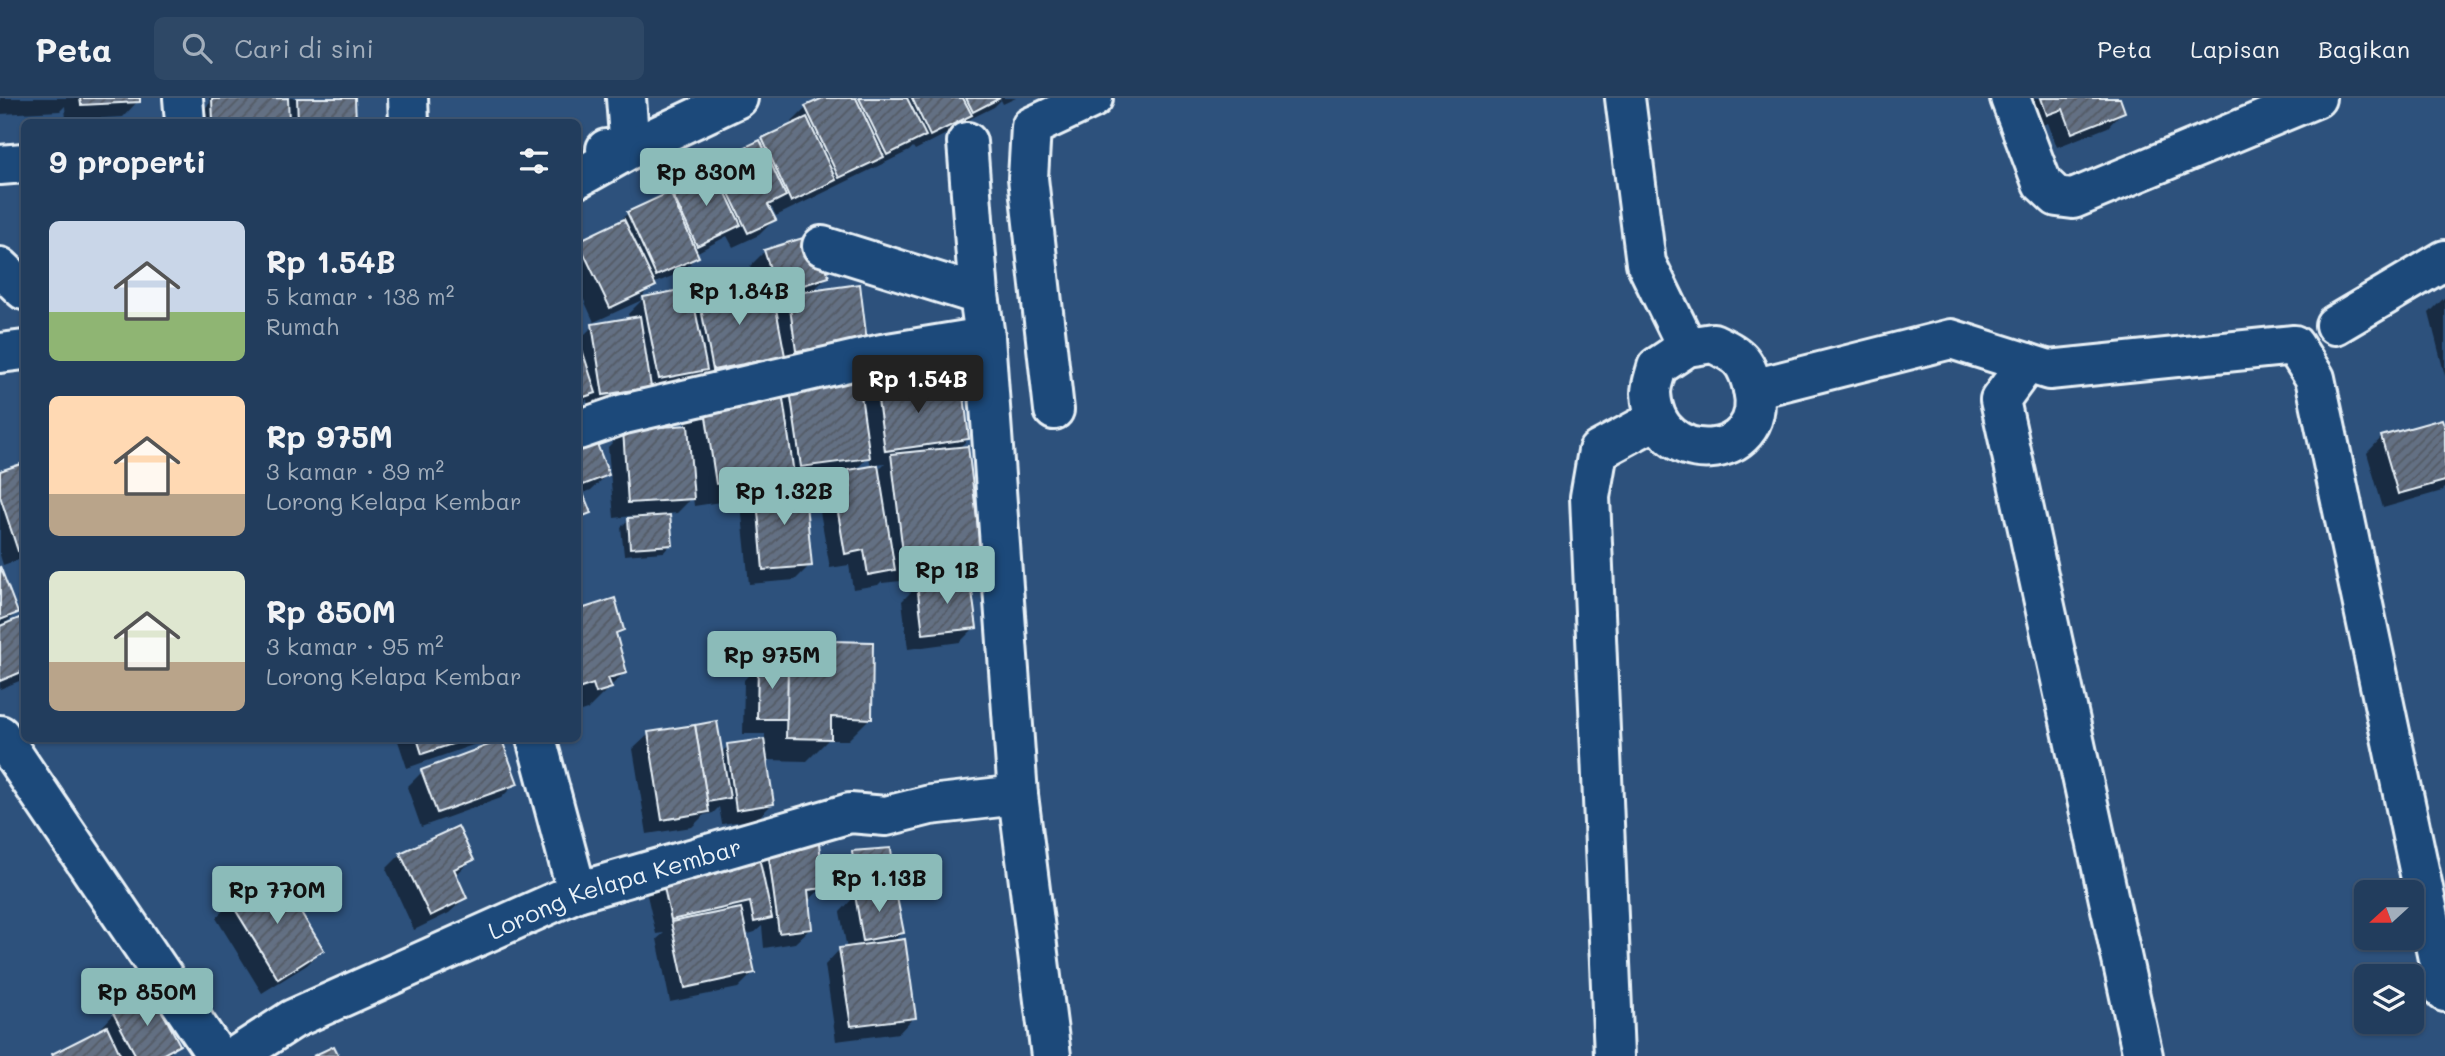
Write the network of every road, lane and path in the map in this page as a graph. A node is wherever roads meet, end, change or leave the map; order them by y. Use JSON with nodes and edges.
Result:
{"nodes":[{"id":1,"x":183,"y":98,"type":"edge"},
{"id":2,"x":408,"y":98,"type":"edge"},
{"id":3,"x":626,"y":98,"type":"edge"},
{"id":4,"x":738,"y":98,"type":"edge"},
{"id":5,"x":1093,"y":98,"type":"edge"},
{"id":6,"x":1625,"y":98,"type":"edge"},
{"id":7,"x":2010,"y":98,"type":"edge"},
{"id":8,"x":2316,"y":98,"type":"edge"},
{"id":9,"x":184,"y":119,"type":"edge"},
{"id":10,"x":409,"y":119,"type":"edge"},
{"id":11,"x":967,"y":142,"type":"dead end"},
{"id":12,"x":581,"y":149,"type":"edge"},
{"id":13,"x":630,"y":149,"type":"junction"},
{"id":14,"x":21,"y":163,"type":"edge"},
{"id":15,"x":0,"y":164,"type":"edge"},
{"id":16,"x":581,"y":176,"type":"edge"},
{"id":17,"x":822,"y":246,"type":"dead end"},
{"id":18,"x":2445,"y":260,"type":"edge"},
{"id":19,"x":0,"y":267,"type":"edge"},
{"id":20,"x":21,"y":286,"type":"edge"},
{"id":21,"x":979,"y":295,"type":"junction"},
{"id":22,"x":2335,"y":325,"type":"dead end"},
{"id":23,"x":985,"y":337,"type":"junction"},
{"id":24,"x":1687,"y":347,"type":"junction"},
{"id":25,"x":21,"y":350,"type":"edge"},
{"id":26,"x":0,"y":353,"type":"edge"},
{"id":27,"x":2027,"y":363,"type":"junction"},
{"id":28,"x":1753,"y":389,"type":"junction"},
{"id":29,"x":1054,"y":410,"type":"dead end"},
{"id":30,"x":1657,"y":419,"type":"junction"},
{"id":31,"x":581,"y":429,"type":"edge"},
{"id":32,"x":0,"y":735,"type":"edge"},
{"id":33,"x":537,"y":742,"type":"edge"},
{"id":34,"x":1018,"y":795,"type":"junction"},
{"id":35,"x":577,"y":892,"type":"junction"},
{"id":36,"x":2445,"y":992,"type":"edge"},
{"id":37,"x":218,"y":1056,"type":"edge"},
{"id":38,"x":236,"y":1056,"type":"edge"},
{"id":39,"x":1051,"y":1056,"type":"edge"},
{"id":40,"x":1614,"y":1056,"type":"edge"},
{"id":41,"x":2143,"y":1056,"type":"edge"}],
"edges":[{"from":1,"to":9,"type":"street"},
{"from":2,"to":10,"type":"street"},
{"from":3,"to":13,"type":"street"},
{"from":4,"to":13,"type":"street"},
{"from":5,"to":29,"type":"street"},
{"from":6,"to":24,"type":"street"},
{"from":7,"to":8,"type":"street"},
{"from":11,"to":21,"type":"street"},
{"from":12,"to":13,"type":"street"},
{"from":13,"to":16,"type":"street"},
{"from":14,"to":15,"type":"street"},
{"from":17,"to":21,"type":"street"},
{"from":18,"to":22,"type":"street"},
{"from":19,"to":20,"type":"street"},
{"from":21,"to":23,"type":"street"},
{"from":23,"to":31,"type":"street"},
{"from":23,"to":34,"type":"street"},
{"from":24,"to":28,"type":"street"},
{"from":24,"to":30,"type":"street"},
{"from":25,"to":26,"type":"street"},
{"from":27,"to":28,"type":"street"},
{"from":27,"to":36,"type":"street"},
{"from":27,"to":41,"type":"street"},
{"from":28,"to":30,"type":"street"},
{"from":30,"to":40,"type":"street"},
{"from":32,"to":37,"type":"street"},
{"from":33,"to":35,"type":"street"},
{"from":34,"to":35,"type":"street","name":"Lorong Kelapa Kembar"},
{"from":34,"to":39,"type":"street"},
{"from":35,"to":38,"type":"street","name":"Lorong Kelapa Kembar"}]}
